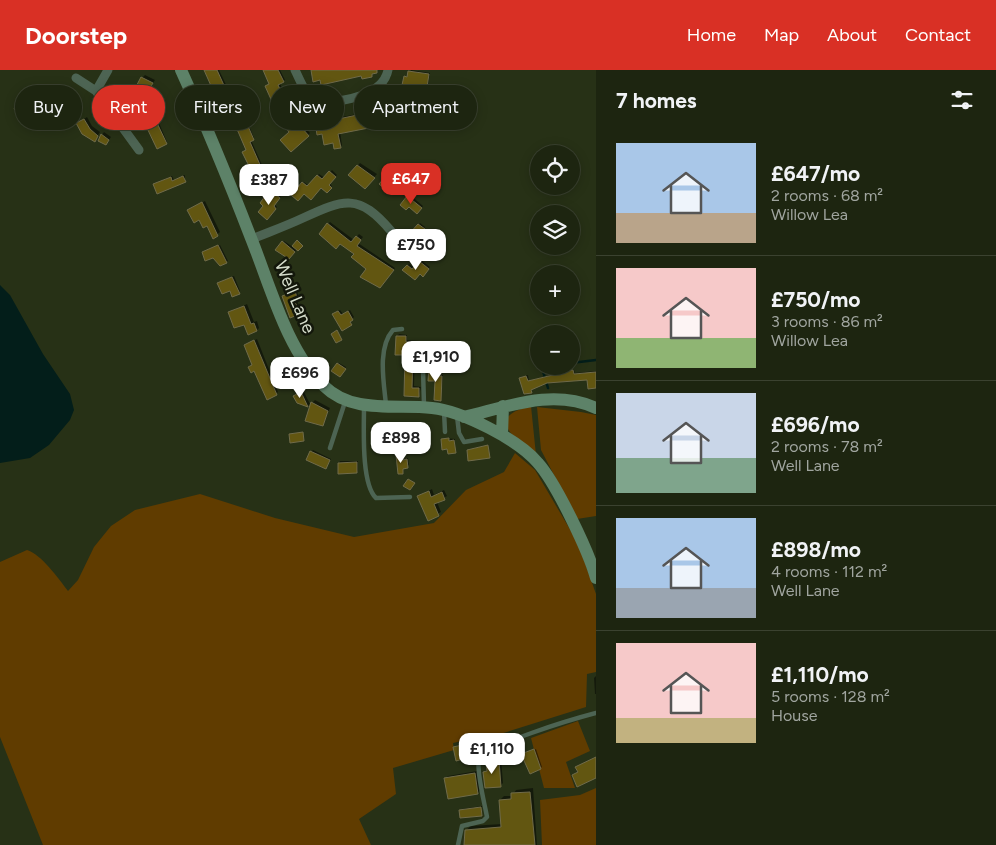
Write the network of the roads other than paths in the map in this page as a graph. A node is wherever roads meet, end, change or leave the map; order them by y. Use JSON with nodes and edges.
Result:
{"nodes":[{"id":1,"x":108,"y":70,"type":"edge"},
{"id":2,"x":181,"y":70,"type":"edge"},
{"id":3,"x":295,"y":70,"type":"edge"},
{"id":4,"x":388,"y":70,"type":"edge"},
{"id":5,"x":76,"y":78,"type":"dead end"},
{"id":6,"x":99,"y":85,"type":"edge"},
{"id":7,"x":92,"y":88,"type":"edge"},
{"id":8,"x":124,"y":130,"type":"edge"},
{"id":9,"x":139,"y":150,"type":"dead end"},
{"id":10,"x":391,"y":231,"type":"dead end"},
{"id":11,"x":252,"y":239,"type":"junction"},
{"id":12,"x":402,"y":329,"type":"dead end"},
{"id":13,"x":423,"y":368,"type":"dead end"},
{"id":14,"x":345,"y":401,"type":"junction"},
{"id":15,"x":364,"y":405,"type":"junction"},
{"id":16,"x":386,"y":406,"type":"junction"},
{"id":17,"x":503,"y":406,"type":"junction"},
{"id":18,"x":595,"y":406,"type":"edge"},
{"id":19,"x":424,"y":407,"type":"junction"},
{"id":20,"x":444,"y":410,"type":"junction"},
{"id":21,"x":461,"y":415,"type":"junction"},
{"id":22,"x":445,"y":432,"type":"dead end"},
{"id":23,"x":502,"y":435,"type":"junction"},
{"id":24,"x":482,"y":439,"type":"dead end"},
{"id":25,"x":330,"y":448,"type":"dead end"},
{"id":26,"x":410,"y":497,"type":"dead end"},
{"id":27,"x":596,"y":578,"type":"edge"},
{"id":28,"x":596,"y":712,"type":"edge"},
{"id":29,"x":458,"y":845,"type":"edge"}],
"edges":[{"from":1,"to":6,"type":"street"},
{"from":2,"to":11,"type":"street","name":"Well Lane"},
{"from":3,"to":4,"type":"street"},
{"from":5,"to":7,"type":"street"},
{"from":8,"to":9,"type":"street"},
{"from":10,"to":11,"type":"street"},
{"from":11,"to":14,"type":"street","name":"Well Lane"},
{"from":12,"to":16,"type":"lane"},
{"from":13,"to":19,"type":"lane"},
{"from":14,"to":15,"type":"street","name":"Well Lane"},
{"from":14,"to":25,"type":"lane"},
{"from":15,"to":16,"type":"street","name":"Well Lane"},
{"from":15,"to":26,"type":"lane"},
{"from":16,"to":19,"type":"street","name":"Well Lane"},
{"from":17,"to":18,"type":"street"},
{"from":17,"to":21,"type":"street"},
{"from":17,"to":23,"type":"street"},
{"from":19,"to":20,"type":"street","name":"Well Lane"},
{"from":20,"to":21,"type":"street","name":"Well Lane"},
{"from":20,"to":22,"type":"lane"},
{"from":21,"to":23,"type":"street","name":"Well Lane"},
{"from":21,"to":24,"type":"lane"},
{"from":23,"to":27,"type":"street","name":"Well Lane"},
{"from":28,"to":29,"type":"lane"}]}
